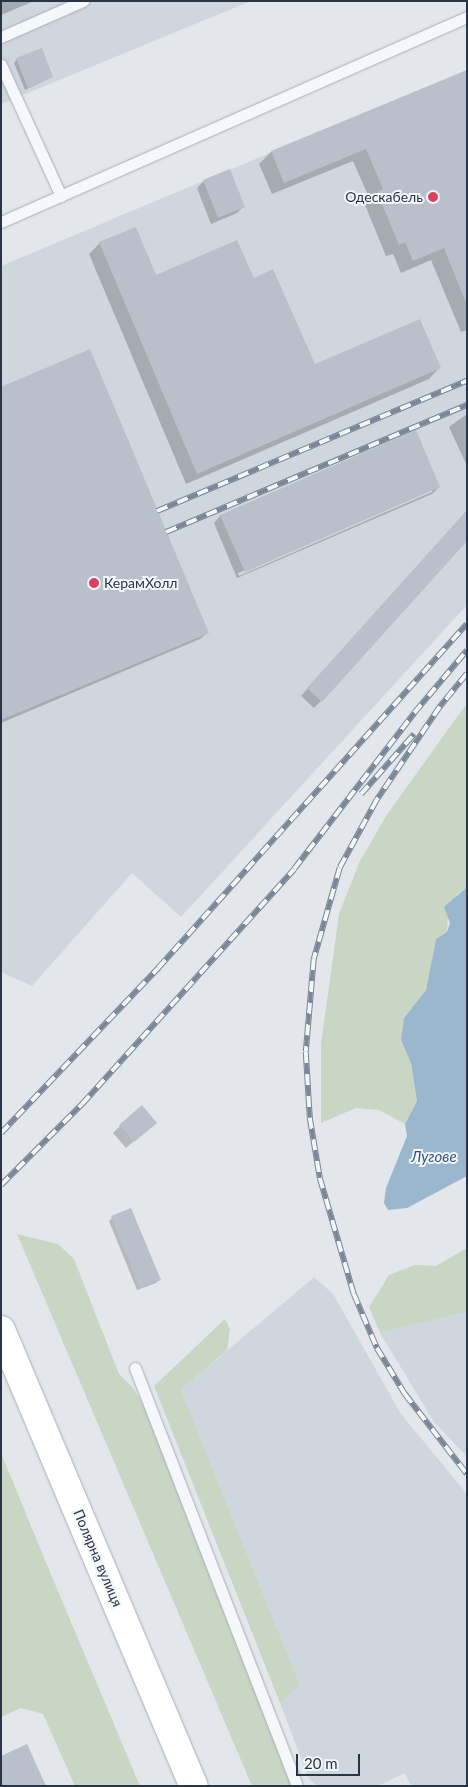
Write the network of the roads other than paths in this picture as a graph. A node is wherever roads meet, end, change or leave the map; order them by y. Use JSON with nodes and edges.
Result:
{"nodes":[{"id":1,"x":83,"y":1,"type":"edge"},
{"id":2,"x":467,"y":17,"type":"edge"},
{"id":3,"x":1,"y":37,"type":"edge"},
{"id":4,"x":1,"y":65,"type":"edge"},
{"id":5,"x":61,"y":196,"type":"junction"},
{"id":6,"x":1,"y":222,"type":"edge"},
{"id":7,"x":1,"y":1330,"type":"edge"},
{"id":8,"x":135,"y":1368,"type":"dead end"},
{"id":9,"x":194,"y":1786,"type":"edge"},
{"id":10,"x":297,"y":1786,"type":"edge"}],
"edges":[{"from":1,"to":3,"type":"lane"},
{"from":2,"to":5,"type":"lane"},
{"from":4,"to":5,"type":"lane"},
{"from":5,"to":6,"type":"lane"},
{"from":7,"to":9,"type":"main road","name":"Полярна вулиця"},
{"from":8,"to":10,"type":"lane"}]}
